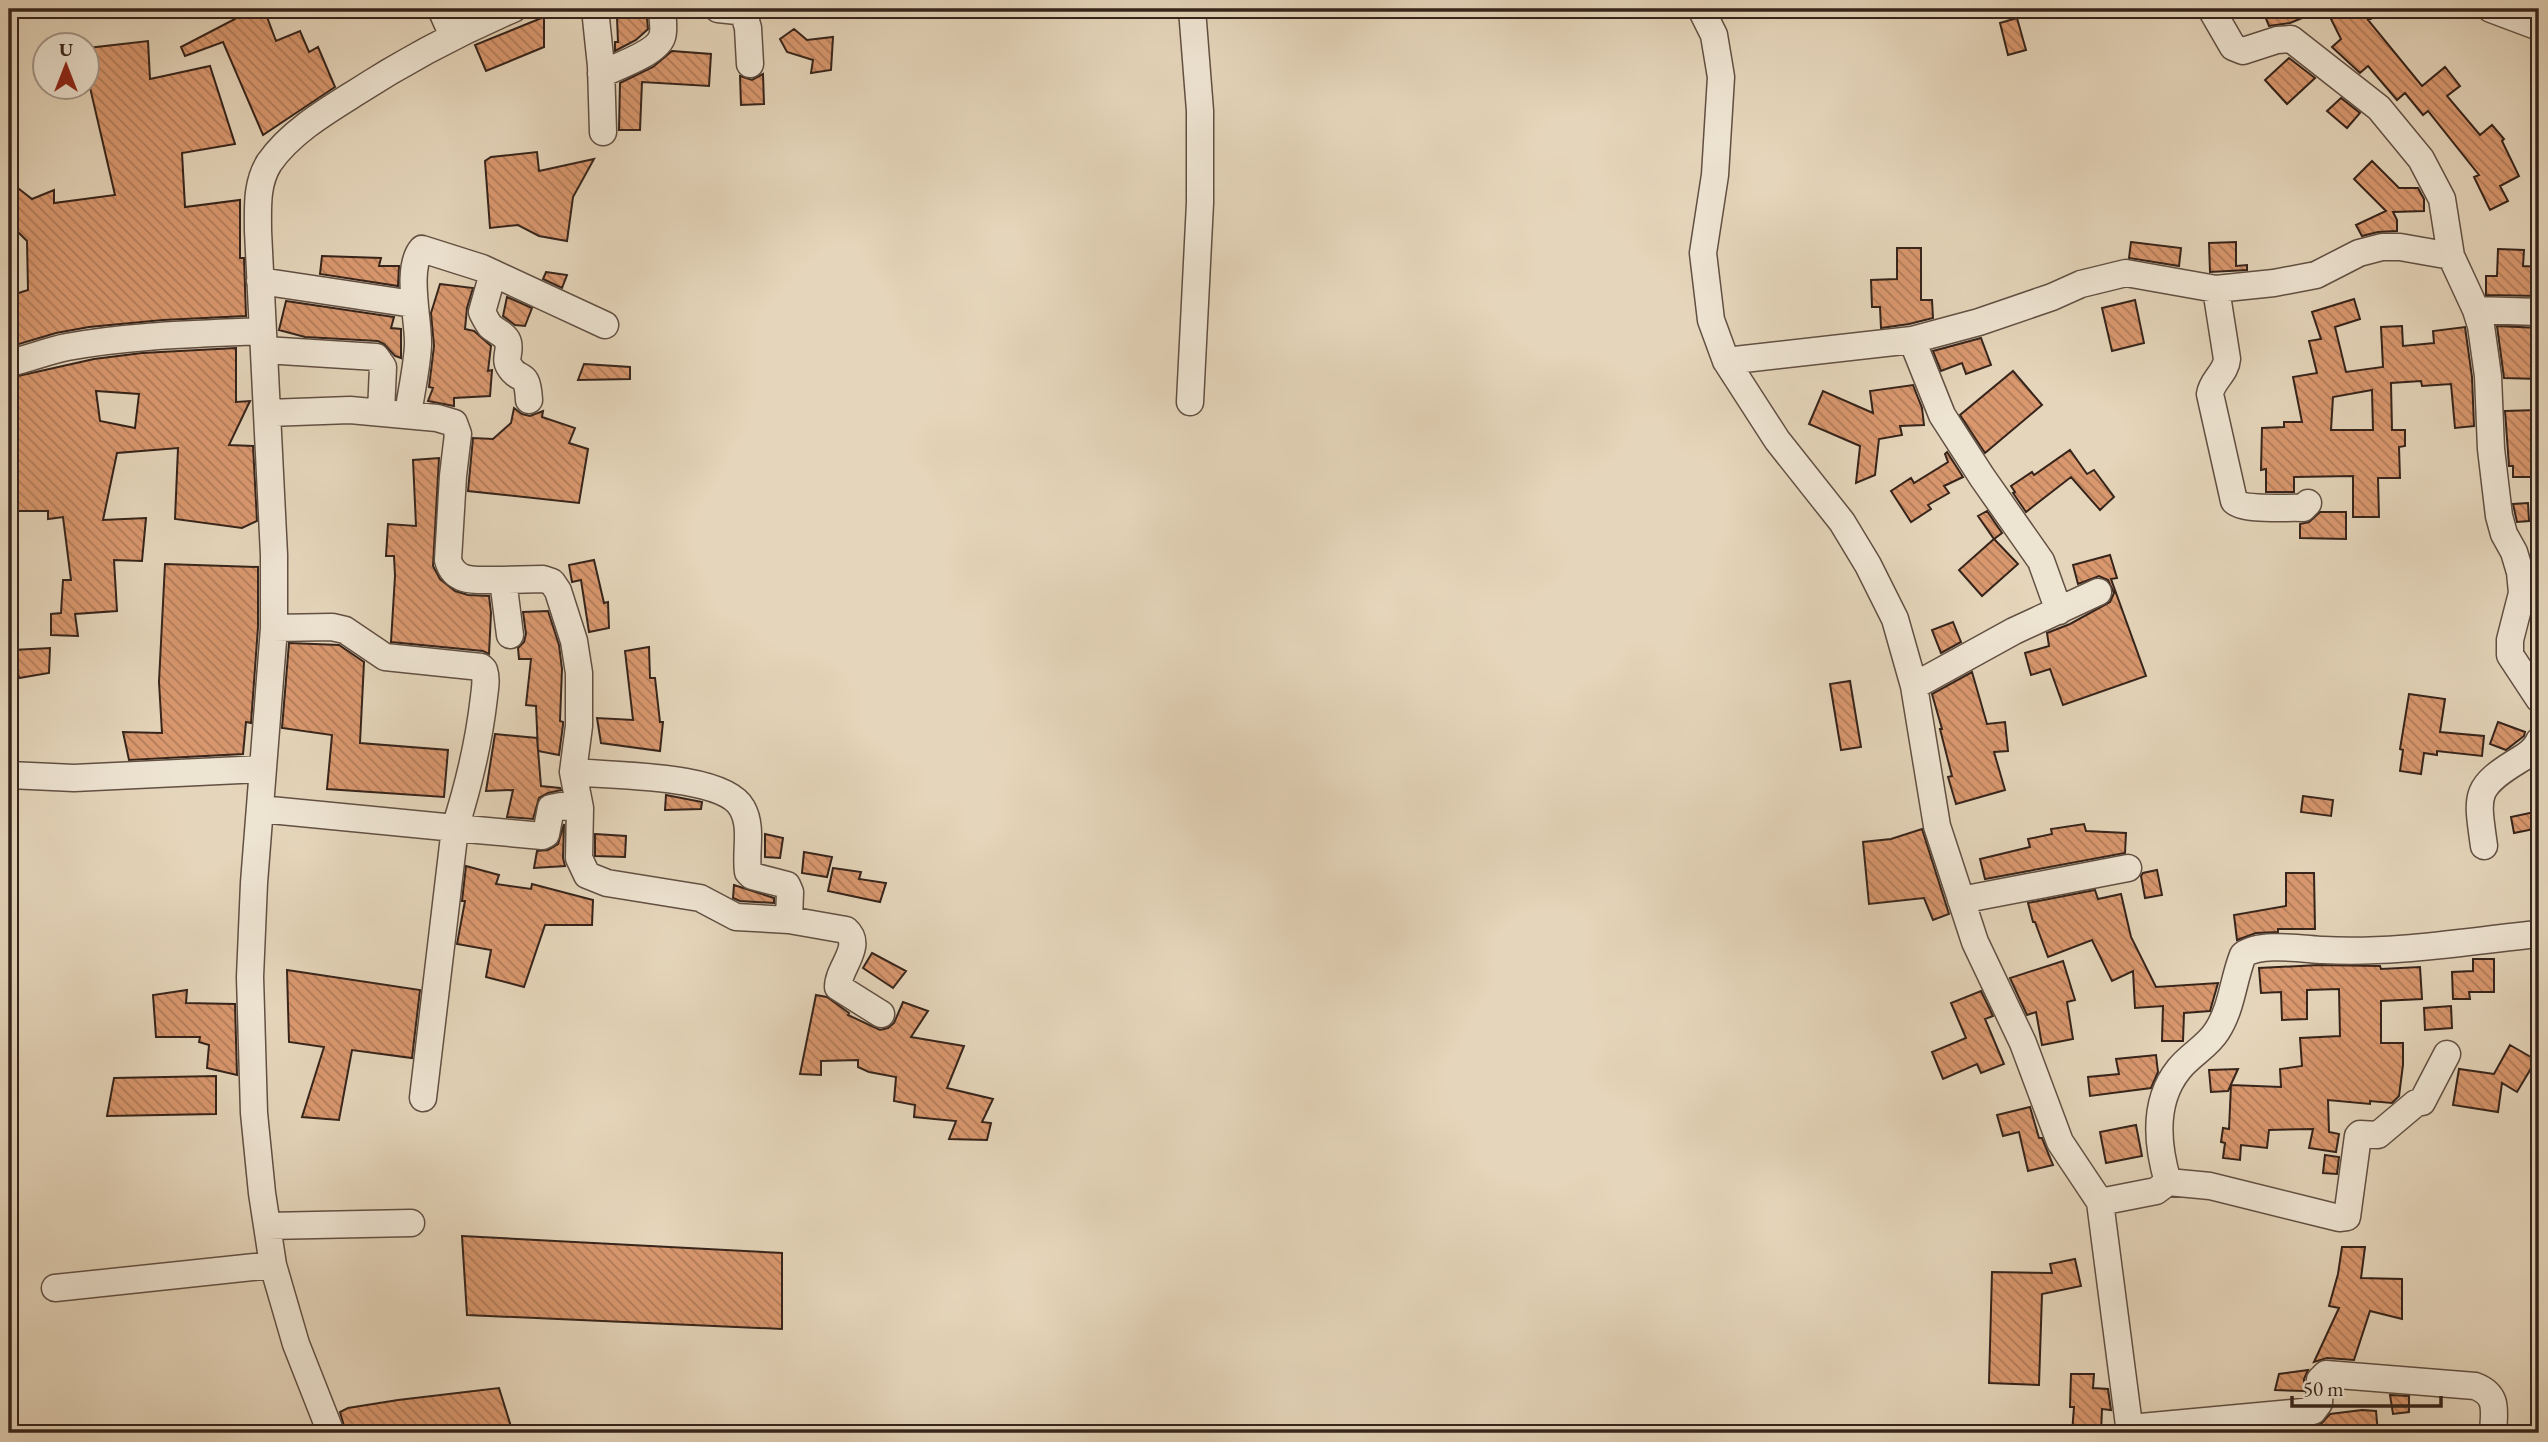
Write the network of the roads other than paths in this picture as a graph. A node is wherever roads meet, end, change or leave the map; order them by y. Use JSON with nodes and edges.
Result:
{"nodes":[{"id":1,"x":441,"y":9,"type":"edge"},
{"id":2,"x":513,"y":9,"type":"edge"},
{"id":3,"x":595,"y":9,"type":"edge"},
{"id":4,"x":662,"y":9,"type":"edge"},
{"id":5,"x":718,"y":9,"type":"edge"},
{"id":6,"x":1192,"y":9,"type":"edge"},
{"id":7,"x":1701,"y":9,"type":"edge"},
{"id":8,"x":2211,"y":9,"type":"edge"},
{"id":9,"x":2491,"y":9,"type":"edge"},
{"id":10,"x":2539,"y":27,"type":"edge"},
{"id":11,"x":453,"y":36,"type":"junction"},
{"id":12,"x":750,"y":64,"type":"dead end"},
{"id":13,"x":601,"y":74,"type":"junction"},
{"id":14,"x":603,"y":132,"type":"dead end"},
{"id":15,"x":2451,"y":256,"type":"junction"},
{"id":16,"x":494,"y":273,"type":"junction"},
{"id":17,"x":260,"y":281,"type":"junction"},
{"id":18,"x":2216,"y":289,"type":"junction"},
{"id":19,"x":413,"y":304,"type":"junction"},
{"id":20,"x":2476,"y":310,"type":"junction"},
{"id":21,"x":2539,"y":312,"type":"edge"},
{"id":22,"x":605,"y":325,"type":"dead end"},
{"id":23,"x":1912,"y":340,"type":"junction"},
{"id":24,"x":264,"y":341,"type":"junction"},
{"id":25,"x":1726,"y":361,"type":"junction"},
{"id":26,"x":9,"y":363,"type":"edge"},
{"id":27,"x":529,"y":400,"type":"dead end"},
{"id":28,"x":1189,"y":402,"type":"dead end"},
{"id":29,"x":268,"y":413,"type":"junction"},
{"id":30,"x":381,"y":413,"type":"junction"},
{"id":31,"x":408,"y":415,"type":"junction"},
{"id":32,"x":2308,"y":503,"type":"dead end"},
{"id":33,"x":503,"y":580,"type":"junction"},
{"id":34,"x":2098,"y":592,"type":"dead end"},
{"id":35,"x":2059,"y":611,"type":"junction"},
{"id":36,"x":274,"y":628,"type":"junction"},
{"id":37,"x":510,"y":635,"type":"dead end"},
{"id":38,"x":1914,"y":686,"type":"junction"},
{"id":39,"x":2539,"y":699,"type":"edge"},
{"id":40,"x":2539,"y":741,"type":"edge"},
{"id":41,"x":263,"y":769,"type":"junction"},
{"id":42,"x":573,"y":772,"type":"junction"},
{"id":43,"x":9,"y":775,"type":"edge"},
{"id":44,"x":580,"y":808,"type":"junction"},
{"id":45,"x":260,"y":810,"type":"junction"},
{"id":46,"x":455,"y":828,"type":"junction"},
{"id":47,"x":2484,"y":846,"type":"dead end"},
{"id":48,"x":2128,"y":868,"type":"dead end"},
{"id":49,"x":1961,"y":900,"type":"junction"},
{"id":50,"x":789,"y":920,"type":"junction"},
{"id":51,"x":2539,"y":934,"type":"edge"},
{"id":52,"x":881,"y":1014,"type":"dead end"},
{"id":53,"x":2447,"y":1054,"type":"dead end"},
{"id":54,"x":423,"y":1098,"type":"dead end"},
{"id":55,"x":2168,"y":1182,"type":"junction"},
{"id":56,"x":2100,"y":1202,"type":"junction"},
{"id":57,"x":411,"y":1223,"type":"dead end"},
{"id":58,"x":267,"y":1226,"type":"junction"},
{"id":59,"x":273,"y":1265,"type":"junction"},
{"id":60,"x":55,"y":1288,"type":"dead end"},
{"id":61,"x":2130,"y":1430,"type":"edge"},
{"id":62,"x":331,"y":1433,"type":"edge"},
{"id":63,"x":2493,"y":1433,"type":"edge"}],
"edges":[{"from":1,"to":11,"type":"street"},
{"from":2,"to":11,"type":"street"},
{"from":3,"to":13,"type":"street"},
{"from":4,"to":13,"type":"street"},
{"from":5,"to":12,"type":"street"},
{"from":6,"to":28,"type":"street"},
{"from":7,"to":25,"type":"street"},
{"from":8,"to":15,"type":"street"},
{"from":9,"to":10,"type":"street"},
{"from":11,"to":17,"type":"street"},
{"from":13,"to":14,"type":"street"},
{"from":15,"to":18,"type":"street"},
{"from":15,"to":20,"type":"street"},
{"from":16,"to":19,"type":"street"},
{"from":16,"to":22,"type":"street"},
{"from":16,"to":27,"type":"street"},
{"from":17,"to":19,"type":"street"},
{"from":17,"to":24,"type":"street"},
{"from":18,"to":23,"type":"street"},
{"from":18,"to":32,"type":"street"},
{"from":19,"to":31,"type":"street"},
{"from":20,"to":21,"type":"street"},
{"from":20,"to":39,"type":"street"},
{"from":23,"to":25,"type":"street"},
{"from":23,"to":35,"type":"street"},
{"from":24,"to":26,"type":"street"},
{"from":24,"to":29,"type":"street"},
{"from":24,"to":30,"type":"street"},
{"from":25,"to":38,"type":"street"},
{"from":29,"to":30,"type":"street"},
{"from":29,"to":36,"type":"street"},
{"from":30,"to":31,"type":"street"},
{"from":31,"to":33,"type":"street"},
{"from":33,"to":37,"type":"street"},
{"from":33,"to":42,"type":"street"},
{"from":34,"to":35,"type":"street"},
{"from":35,"to":38,"type":"street"},
{"from":36,"to":41,"type":"street"},
{"from":36,"to":46,"type":"street"},
{"from":38,"to":49,"type":"street"},
{"from":40,"to":47,"type":"street"},
{"from":41,"to":43,"type":"street"},
{"from":41,"to":45,"type":"street"},
{"from":42,"to":44,"type":"street"},
{"from":42,"to":50,"type":"street"},
{"from":44,"to":46,"type":"street"},
{"from":44,"to":50,"type":"street"},
{"from":45,"to":46,"type":"street"},
{"from":45,"to":58,"type":"street"},
{"from":46,"to":54,"type":"street"},
{"from":48,"to":49,"type":"street"},
{"from":49,"to":56,"type":"street"},
{"from":50,"to":52,"type":"street"},
{"from":51,"to":55,"type":"street"},
{"from":53,"to":55,"type":"street"},
{"from":55,"to":56,"type":"street"},
{"from":56,"to":61,"type":"street"},
{"from":57,"to":58,"type":"street"},
{"from":58,"to":59,"type":"street"},
{"from":59,"to":60,"type":"street"},
{"from":59,"to":62,"type":"street"},
{"from":61,"to":63,"type":"street"}]}
